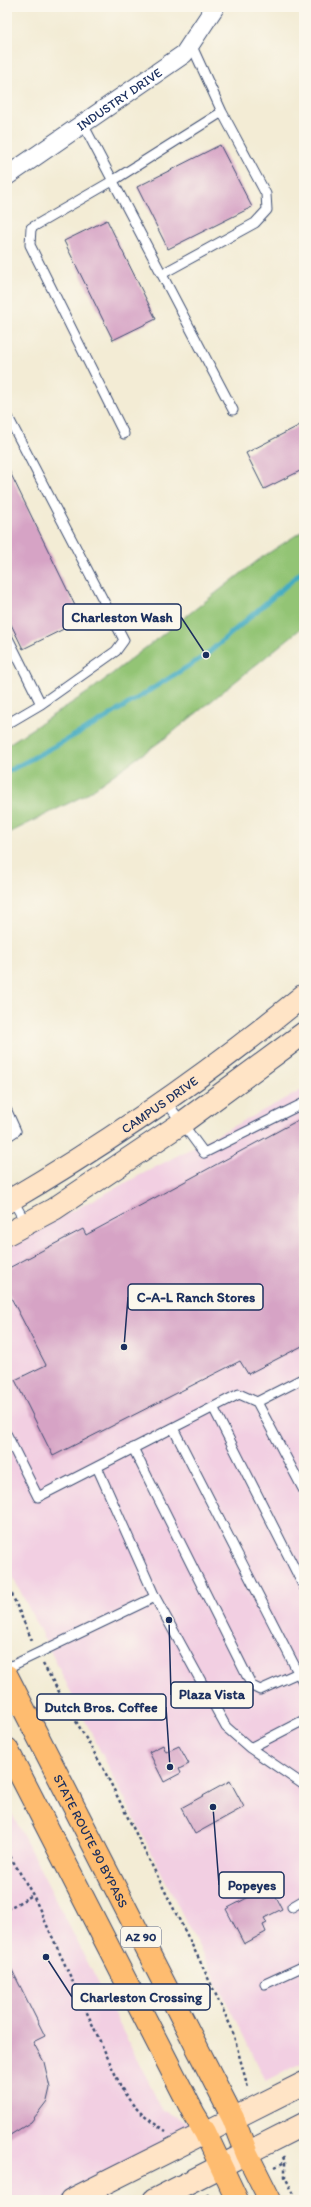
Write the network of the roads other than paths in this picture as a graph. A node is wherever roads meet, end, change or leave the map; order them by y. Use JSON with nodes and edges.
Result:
{"nodes":[{"id":1,"x":215,"y":7,"type":"edge"},
{"id":2,"x":191,"y":44,"type":"junction"},
{"id":3,"x":222,"y":112,"type":"junction"},
{"id":4,"x":83,"y":124,"type":"junction"},
{"id":5,"x":7,"y":176,"type":"edge"},
{"id":6,"x":114,"y":180,"type":"junction"},
{"id":7,"x":162,"y":274,"type":"junction"},
{"id":8,"x":233,"y":410,"type":"dead end"},
{"id":9,"x":7,"y":415,"type":"edge"},
{"id":10,"x":124,"y":434,"type":"dead end"},
{"id":11,"x":7,"y":636,"type":"edge"},
{"id":12,"x":41,"y":704,"type":"junction"},
{"id":13,"x":7,"y":724,"type":"edge"},
{"id":14,"x":304,"y":994,"type":"edge"},
{"id":15,"x":304,"y":1033,"type":"edge"},
{"id":16,"x":165,"y":1100,"type":"junction"},
{"id":17,"x":304,"y":1103,"type":"edge"},
{"id":18,"x":7,"y":1111,"type":"edge"},
{"id":19,"x":182,"y":1123,"type":"junction"},
{"id":20,"x":7,"y":1137,"type":"edge"},
{"id":21,"x":9,"y":1197,"type":"edge"},
{"id":22,"x":16,"y":1229,"type":"edge"},
{"id":23,"x":303,"y":1382,"type":"edge"},
{"id":24,"x":258,"y":1402,"type":"junction"},
{"id":25,"x":214,"y":1407,"type":"junction"},
{"id":26,"x":173,"y":1428,"type":"junction"},
{"id":27,"x":7,"y":1435,"type":"edge"},
{"id":28,"x":133,"y":1448,"type":"junction"},
{"id":29,"x":97,"y":1467,"type":"junction"},
{"id":30,"x":304,"y":1491,"type":"edge"},
{"id":31,"x":304,"y":1587,"type":"edge"},
{"id":32,"x":155,"y":1597,"type":"junction"},
{"id":33,"x":7,"y":1668,"type":"edge"},
{"id":34,"x":298,"y":1673,"type":"junction"},
{"id":35,"x":7,"y":1676,"type":"edge"},
{"id":36,"x":304,"y":1684,"type":"edge"},
{"id":37,"x":304,"y":1720,"type":"edge"},
{"id":38,"x":250,"y":1748,"type":"junction"},
{"id":39,"x":7,"y":1749,"type":"edge"},
{"id":40,"x":304,"y":1785,"type":"edge"},
{"id":41,"x":304,"y":1900,"type":"edge"},
{"id":42,"x":292,"y":1907,"type":"dead end"},
{"id":43,"x":304,"y":1966,"type":"edge"},
{"id":44,"x":265,"y":1984,"type":"dead end"},
{"id":45,"x":304,"y":2083,"type":"edge"},
{"id":46,"x":233,"y":2118,"type":"junction"},
{"id":47,"x":304,"y":2124,"type":"edge"},
{"id":48,"x":205,"y":2132,"type":"junction"},
{"id":49,"x":247,"y":2154,"type":"junction"},
{"id":50,"x":222,"y":2166,"type":"junction"},
{"id":51,"x":70,"y":2200,"type":"edge"},
{"id":52,"x":154,"y":2200,"type":"edge"},
{"id":53,"x":238,"y":2200,"type":"edge"},
{"id":54,"x":270,"y":2200,"type":"edge"}],
"edges":[{"from":1,"to":2,"type":"street","name":"INDUSTRY DRIVE"},
{"from":2,"to":3,"type":"lane"},
{"from":2,"to":4,"type":"street","name":"INDUSTRY DRIVE"},
{"from":3,"to":6,"type":"lane"},
{"from":3,"to":7,"type":"lane"},
{"from":4,"to":5,"type":"street","name":"INDUSTRY DRIVE"},
{"from":4,"to":6,"type":"lane"},
{"from":6,"to":7,"type":"lane"},
{"from":6,"to":10,"type":"lane"},
{"from":7,"to":8,"type":"lane"},
{"from":9,"to":12,"type":"lane"},
{"from":11,"to":12,"type":"lane"},
{"from":12,"to":13,"type":"lane"},
{"from":14,"to":16,"type":"street","name":"CAMPUS DRIVE"},
{"from":15,"to":19,"type":"street","name":"CAMPUS DRIVE"},
{"from":16,"to":19,"type":"lane"},
{"from":16,"to":21,"type":"street","name":"CAMPUS DRIVE"},
{"from":17,"to":19,"type":"lane"},
{"from":18,"to":20,"type":"lane"},
{"from":19,"to":22,"type":"street","name":"CAMPUS DRIVE"},
{"from":21,"to":22,"type":"lane"},
{"from":23,"to":24,"type":"lane"},
{"from":24,"to":25,"type":"lane"},
{"from":24,"to":30,"type":"lane"},
{"from":25,"to":26,"type":"lane"},
{"from":25,"to":31,"type":"lane"},
{"from":26,"to":28,"type":"lane"},
{"from":26,"to":34,"type":"lane"},
{"from":27,"to":29,"type":"lane"},
{"from":28,"to":29,"type":"lane"},
{"from":28,"to":34,"type":"lane"},
{"from":29,"to":32,"type":"lane"},
{"from":32,"to":33,"type":"lane"},
{"from":32,"to":38,"type":"lane"},
{"from":34,"to":36,"type":"lane"},
{"from":35,"to":46,"type":"highway","name":"STATE ROUTE 90 BYPASS","number":"AZ 90"},
{"from":37,"to":38,"type":"lane"},
{"from":38,"to":40,"type":"lane"},
{"from":39,"to":48,"type":"highway","number":"AZ 90"},
{"from":41,"to":42,"type":"lane"},
{"from":43,"to":44,"type":"lane"},
{"from":45,"to":46,"type":"street"},
{"from":46,"to":48,"type":"street"},
{"from":46,"to":49,"type":"highway","name":"STATE ROUTE 90 BYPASS","number":"AZ 90"},
{"from":47,"to":49,"type":"street"},
{"from":48,"to":50,"type":"highway","number":"AZ 90"},
{"from":48,"to":51,"type":"street"},
{"from":49,"to":50,"type":"street"},
{"from":49,"to":54,"type":"highway","name":"STATE ROUTE 90 BYPASS","number":"AZ 90"},
{"from":50,"to":52,"type":"street"},
{"from":50,"to":53,"type":"highway","number":"AZ 90"}]}
